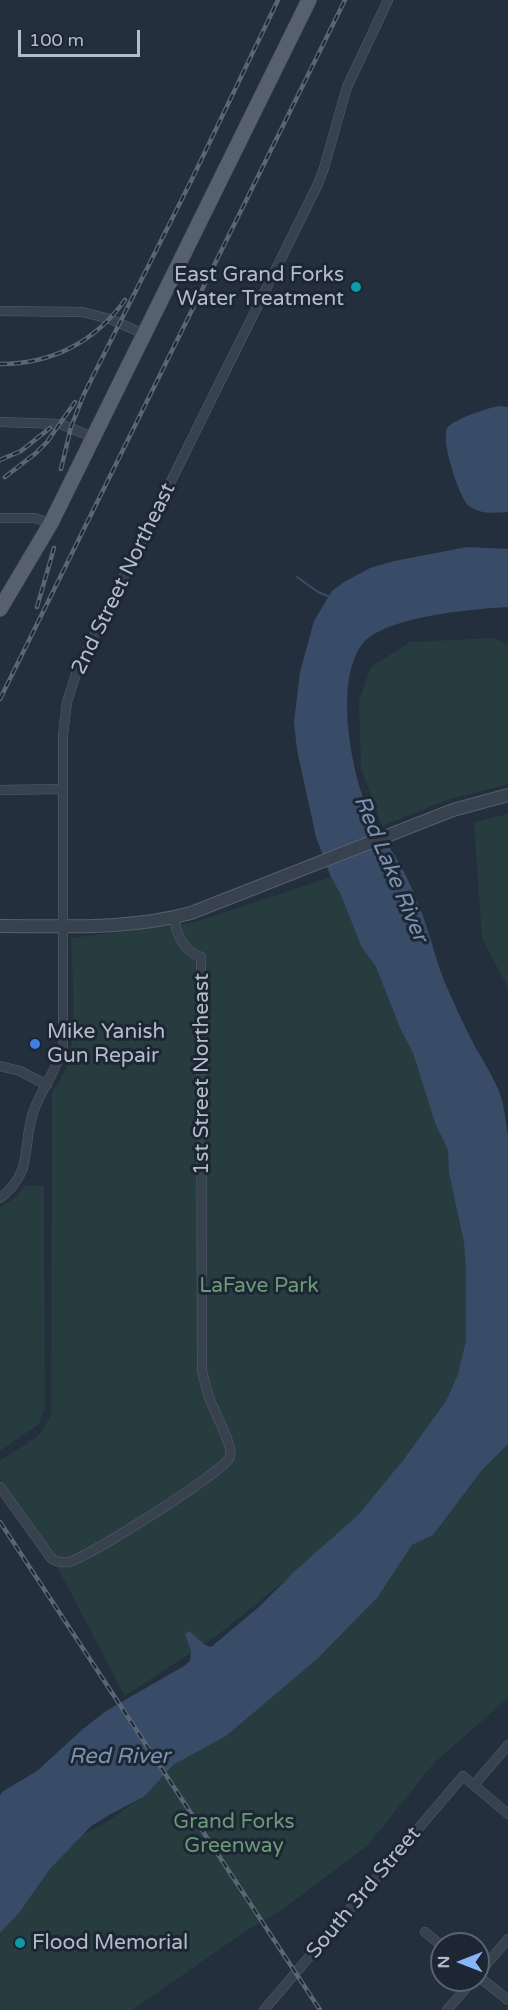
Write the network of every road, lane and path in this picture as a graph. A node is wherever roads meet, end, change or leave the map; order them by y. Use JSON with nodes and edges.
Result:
{"nodes":[{"id":1,"x":309,"y":0,"type":"edge"},
{"id":2,"x":388,"y":0,"type":"edge"},
{"id":3,"x":0,"y":310,"type":"edge"},
{"id":4,"x":144,"y":334,"type":"junction"},
{"id":5,"x":0,"y":422,"type":"edge"},
{"id":6,"x":93,"y":437,"type":"junction"},
{"id":7,"x":0,"y":518,"type":"edge"},
{"id":8,"x":51,"y":523,"type":"junction"},
{"id":9,"x":0,"y":609,"type":"edge"},
{"id":10,"x":63,"y":789,"type":"junction"},
{"id":11,"x":0,"y":790,"type":"edge"},
{"id":12,"x":507,"y":795,"type":"edge"},
{"id":13,"x":174,"y":917,"type":"junction"},
{"id":14,"x":0,"y":926,"type":"edge"},
{"id":15,"x":64,"y":926,"type":"junction"},
{"id":16,"x":0,"y":1066,"type":"edge"},
{"id":17,"x":47,"y":1085,"type":"junction"},
{"id":18,"x":0,"y":1198,"type":"edge"},
{"id":19,"x":0,"y":1487,"type":"edge"},
{"id":20,"x":508,"y":1745,"type":"edge"},
{"id":21,"x":474,"y":1785,"type":"junction"},
{"id":22,"x":508,"y":1814,"type":"edge"},
{"id":23,"x":425,"y":1932,"type":"dead end"},
{"id":24,"x":430,"y":1936,"type":"edge"},
{"id":25,"x":508,"y":1939,"type":"edge"},
{"id":26,"x":490,"y":1961,"type":"edge"},
{"id":27,"x":490,"y":1985,"type":"edge"},
{"id":28,"x":463,"y":1992,"type":"edge"},
{"id":29,"x":508,"y":2000,"type":"edge"},
{"id":30,"x":264,"y":2010,"type":"edge"},
{"id":31,"x":447,"y":2010,"type":"edge"}],
"edges":[{"from":1,"to":4,"type":"main road"},
{"from":2,"to":10,"type":"street","name":"2nd Street Northeast"},
{"from":3,"to":4,"type":"street"},
{"from":4,"to":6,"type":"main road"},
{"from":5,"to":6,"type":"street"},
{"from":6,"to":8,"type":"main road"},
{"from":7,"to":8,"type":"street"},
{"from":8,"to":9,"type":"main road"},
{"from":10,"to":11,"type":"street"},
{"from":10,"to":15,"type":"street","name":"2nd Street Northeast"},
{"from":12,"to":13,"type":"street"},
{"from":13,"to":15,"type":"street"},
{"from":13,"to":19,"type":"street","name":"1st Street Northeast"},
{"from":14,"to":15,"type":"street"},
{"from":15,"to":17,"type":"street","name":"2nd Street Northeast"},
{"from":16,"to":17,"type":"street"},
{"from":17,"to":18,"type":"street","name":"2nd Street Northeast"},
{"from":20,"to":21,"type":"street"},
{"from":21,"to":22,"type":"street"},
{"from":21,"to":30,"type":"street","name":"South 3rd Street"},
{"from":23,"to":24,"type":"street"},
{"from":25,"to":26,"type":"street"},
{"from":27,"to":29,"type":"street"},
{"from":28,"to":31,"type":"street"}]}
